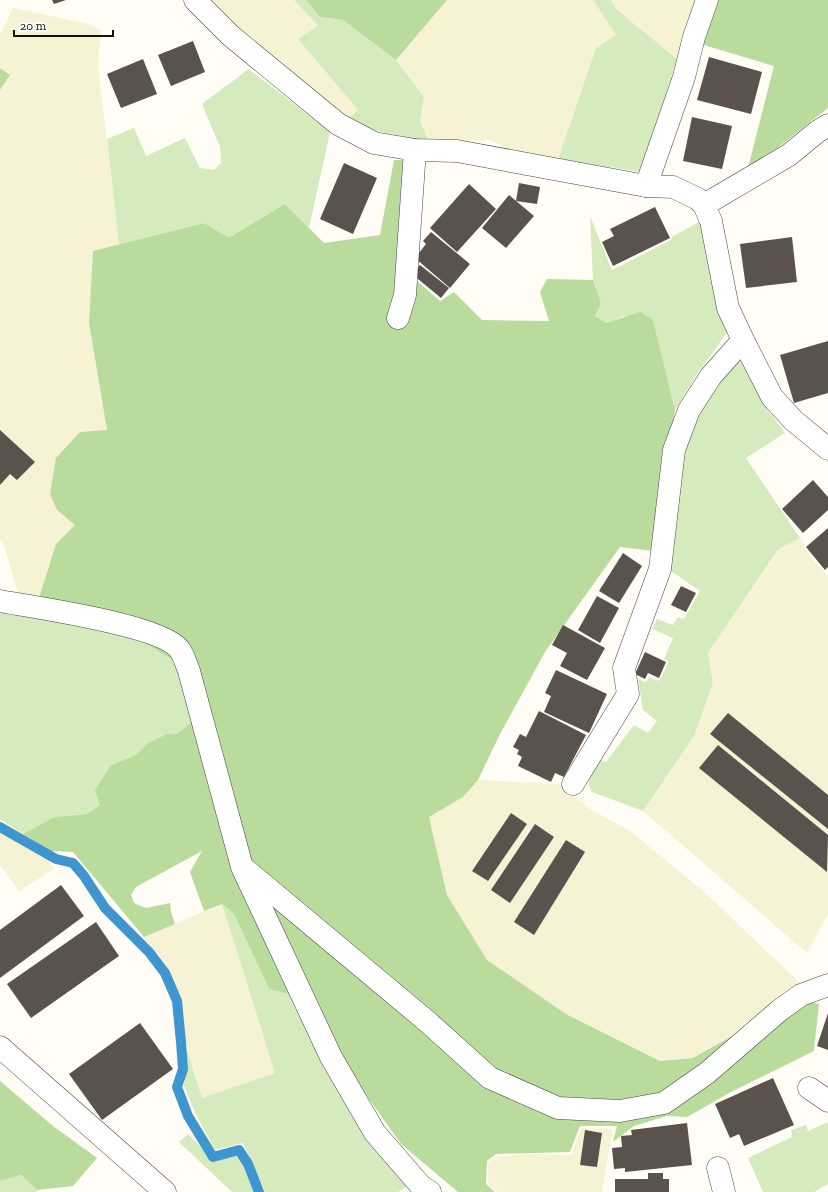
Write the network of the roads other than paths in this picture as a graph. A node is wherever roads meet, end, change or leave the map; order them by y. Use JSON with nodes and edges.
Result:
{"nodes":[{"id":1,"x":195,"y":0,"type":"edge"},
{"id":2,"x":708,"y":0,"type":"edge"},
{"id":3,"x":828,"y":125,"type":"edge"},
{"id":4,"x":415,"y":150,"type":"junction"},
{"id":5,"x":646,"y":186,"type":"junction"},
{"id":6,"x":704,"y":205,"type":"junction"},
{"id":7,"x":398,"y":318,"type":"dead end"},
{"id":8,"x":743,"y":340,"type":"junction"},
{"id":9,"x":828,"y":449,"type":"edge"},
{"id":10,"x":0,"y":601,"type":"edge"},
{"id":11,"x":573,"y":784,"type":"dead end"},
{"id":12,"x":242,"y":867,"type":"junction"},
{"id":13,"x":828,"y":985,"type":"edge"},
{"id":14,"x":0,"y":1047,"type":"edge"},
{"id":15,"x":809,"y":1088,"type":"dead end"},
{"id":16,"x":828,"y":1101,"type":"edge"},
{"id":17,"x":718,"y":1168,"type":"dead end"},
{"id":18,"x":165,"y":1192,"type":"edge"},
{"id":19,"x":430,"y":1192,"type":"edge"},
{"id":20,"x":724,"y":1192,"type":"edge"}],
"edges":[{"from":1,"to":4,"type":"street"},
{"from":2,"to":5,"type":"street"},
{"from":3,"to":6,"type":"street"},
{"from":4,"to":5,"type":"street"},
{"from":4,"to":7,"type":"street"},
{"from":5,"to":6,"type":"street"},
{"from":6,"to":8,"type":"street"},
{"from":8,"to":9,"type":"street"},
{"from":8,"to":11,"type":"street"},
{"from":10,"to":12,"type":"street"},
{"from":12,"to":13,"type":"street"},
{"from":12,"to":19,"type":"street"},
{"from":14,"to":18,"type":"street"},
{"from":15,"to":16,"type":"street"},
{"from":17,"to":20,"type":"street"}]}
